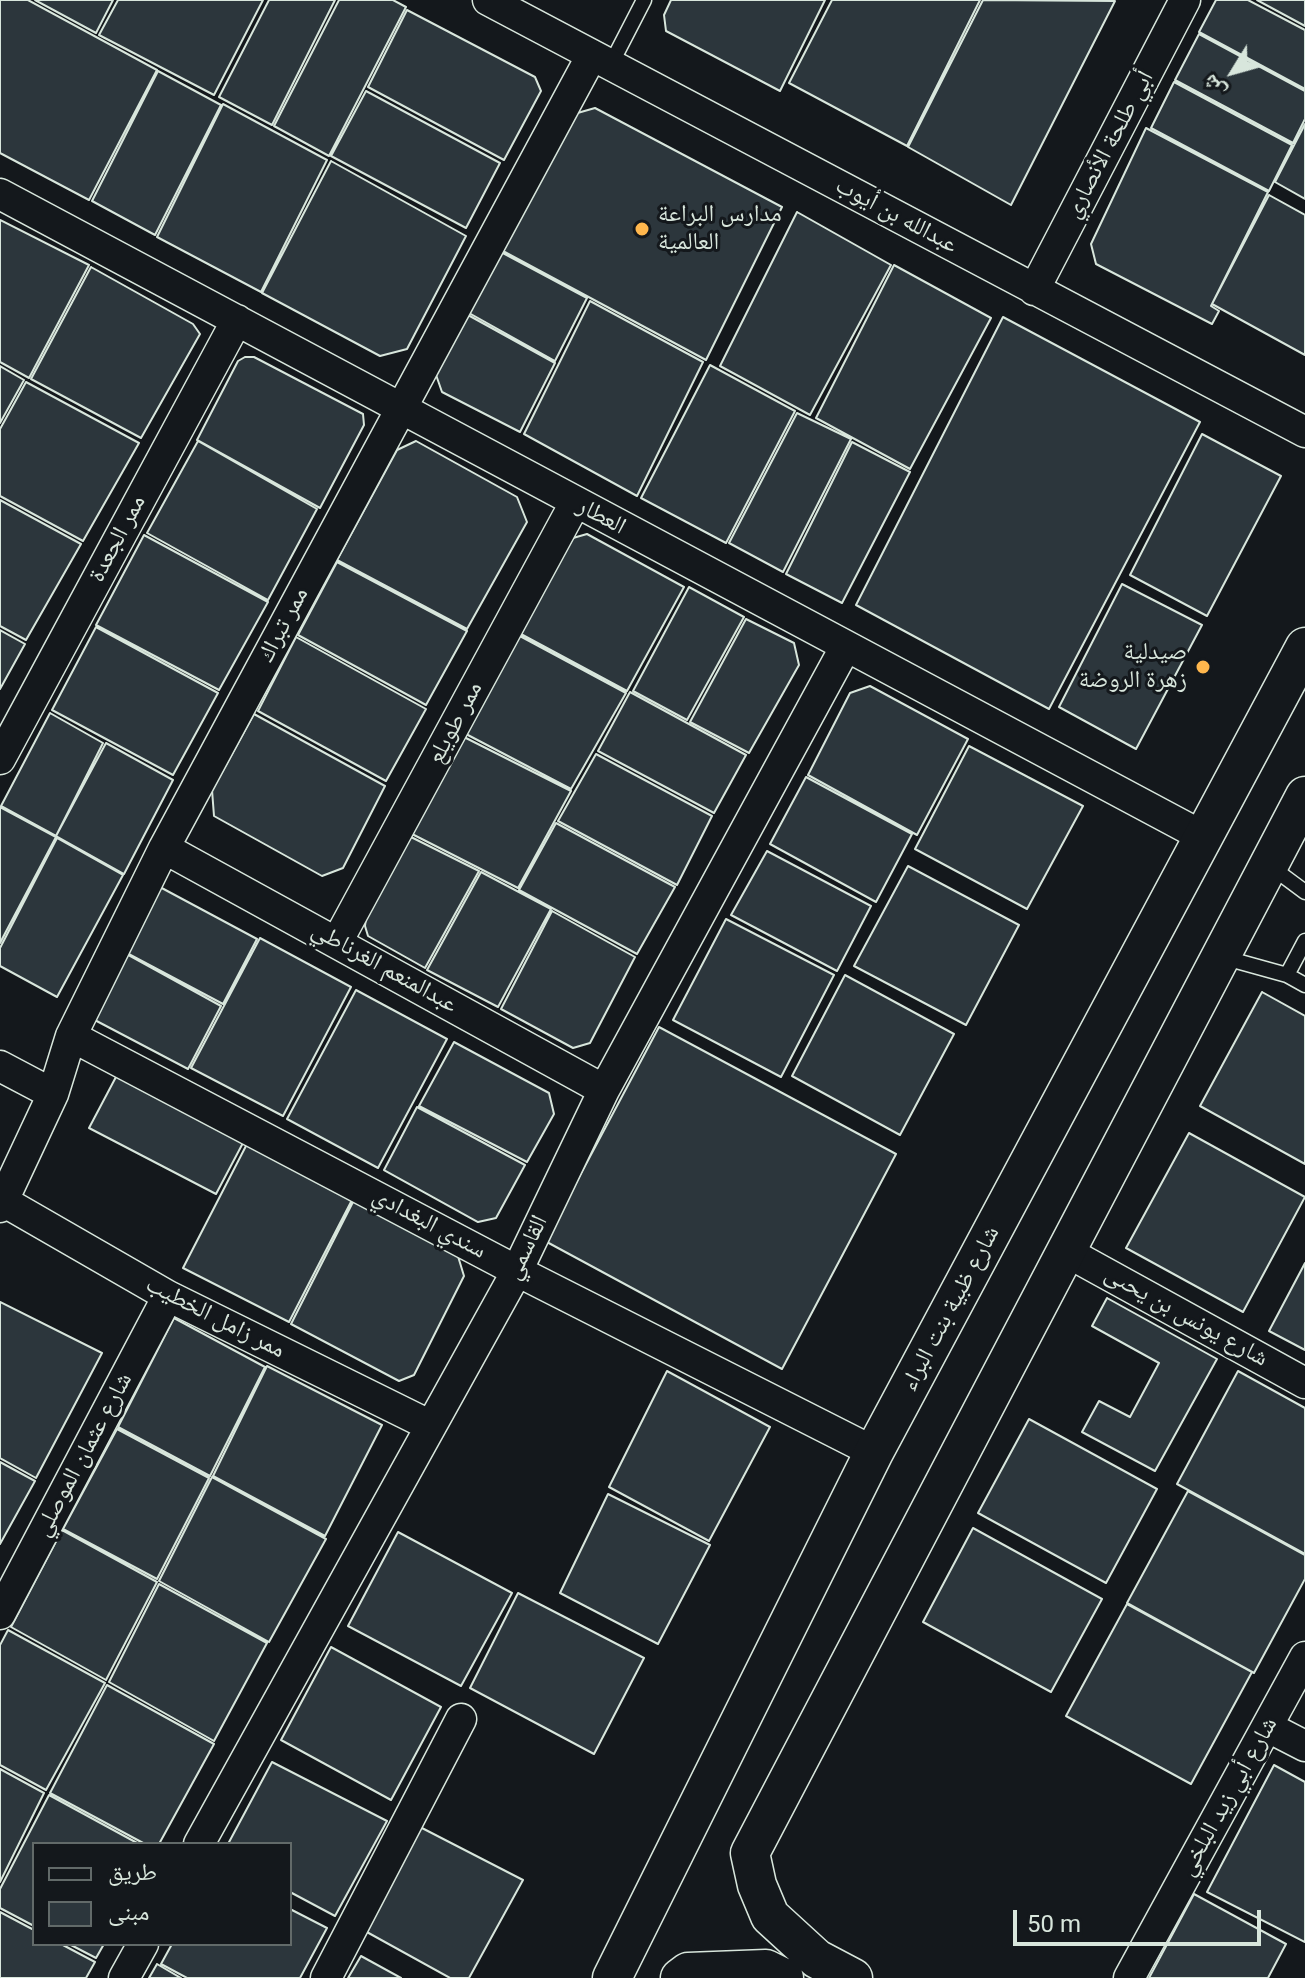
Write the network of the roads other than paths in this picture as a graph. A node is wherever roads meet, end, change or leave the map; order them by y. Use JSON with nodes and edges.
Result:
{"nodes":[{"id":1,"x":488,"y":0,"type":"edge"},
{"id":2,"x":644,"y":0,"type":"edge"},
{"id":3,"x":1185,"y":0,"type":"edge"},
{"id":4,"x":601,"y":59,"type":"junction"},
{"id":5,"x":0,"y":194,"type":"edge"},
{"id":6,"x":1034,"y":290,"type":"junction"},
{"id":7,"x":237,"y":320,"type":"junction"},
{"id":8,"x":402,"y":408,"type":"junction"},
{"id":9,"x":1305,"y":432,"type":"edge"},
{"id":10,"x":575,"y":503,"type":"junction"},
{"id":11,"x":846,"y":646,"type":"junction"},
{"id":12,"x":1305,"y":647,"type":"edge"},
{"id":13,"x":0,"y":759,"type":"edge"},
{"id":14,"x":1302,"y":808,"type":"edge"},
{"id":15,"x":1204,"y":837,"type":"junction"},
{"id":16,"x":164,"y":848,"type":"junction"},
{"id":17,"x":1270,"y":866,"type":"junction"},
{"id":18,"x":1305,"y":892,"type":"edge"},
{"id":19,"x":1305,"y":941,"type":"edge"},
{"id":20,"x":337,"y":942,"type":"junction"},
{"id":21,"x":1222,"y":957,"type":"junction"},
{"id":22,"x":1287,"y":975,"type":"junction"},
{"id":23,"x":1305,"y":985,"type":"edge"},
{"id":24,"x":71,"y":1036,"type":"junction"},
{"id":25,"x":0,"y":1066,"type":"edge"},
{"id":26,"x":604,"y":1090,"type":"junction"},
{"id":27,"x":53,"y":1094,"type":"junction"},
{"id":28,"x":2,"y":1204,"type":"edge"},
{"id":29,"x":1067,"y":1252,"type":"junction"},
{"id":30,"x":517,"y":1271,"type":"junction"},
{"id":31,"x":168,"y":1296,"type":"junction"},
{"id":32,"x":1305,"y":1383,"type":"edge"},
{"id":33,"x":431,"y":1426,"type":"junction"},
{"id":34,"x":874,"y":1452,"type":"junction"},
{"id":35,"x":0,"y":1614,"type":"edge"},
{"id":36,"x":1305,"y":1657,"type":"edge"},
{"id":37,"x":461,"y":1719,"type":"dead end"},
{"id":38,"x":1268,"y":1727,"type":"junction"},
{"id":39,"x":1305,"y":1746,"type":"edge"},
{"id":40,"x":200,"y":1842,"type":"edge"},
{"id":41,"x":142,"y":1946,"type":"edge"},
{"id":42,"x":124,"y":1978,"type":"edge"},
{"id":43,"x":326,"y":1978,"type":"edge"},
{"id":44,"x":612,"y":1978,"type":"edge"},
{"id":45,"x":680,"y":1978,"type":"edge"},
{"id":46,"x":784,"y":1978,"type":"edge"},
{"id":47,"x":853,"y":1978,"type":"edge"},
{"id":48,"x":1129,"y":1978,"type":"edge"}],
"edges":[{"from":1,"to":4,"type":"street","name":"عبدالله بن أيوب"},
{"from":2,"to":4,"type":"lane","name":"ممر تبراك"},
{"from":3,"to":6,"type":"street","name":"أبي طلحة الأنصاري"},
{"from":4,"to":6,"type":"street","name":"عبدالله بن أيوب"},
{"from":4,"to":8,"type":"street","name":"ممر تبراك"},
{"from":5,"to":7,"type":"street","name":"العطار"},
{"from":6,"to":9,"type":"street","name":"عبدالله بن أيوب"},
{"from":7,"to":8,"type":"street","name":"العطار"},
{"from":7,"to":13,"type":"street","name":"ممر الجعدة"},
{"from":8,"to":10,"type":"street","name":"العطار"},
{"from":8,"to":16,"type":"street","name":"ممر تبراك"},
{"from":10,"to":11,"type":"street","name":"العطار"},
{"from":10,"to":20,"type":"street","name":"ممر طويلع"},
{"from":11,"to":15,"type":"street","name":"العطار"},
{"from":11,"to":26,"type":"street","name":"القاسمي"},
{"from":12,"to":15,"type":"street","name":"شارع ظبية بنت البراء"},
{"from":14,"to":17,"type":"street"},
{"from":15,"to":34,"type":"street","name":"شارع ظبية بنت البراء"},
{"from":16,"to":20,"type":"street","name":"عبدالمنعم الغرناطي"},
{"from":16,"to":24,"type":"street","name":"ممر تبراك"},
{"from":17,"to":18,"type":"lane"},
{"from":17,"to":21,"type":"street"},
{"from":19,"to":22,"type":"lane"},
{"from":20,"to":26,"type":"street","name":"عبدالمنعم الغرناطي"},
{"from":21,"to":22,"type":"lane"},
{"from":21,"to":29,"type":"street"},
{"from":22,"to":23,"type":"lane"},
{"from":24,"to":27,"type":"street","name":"ممر تبراك"},
{"from":24,"to":30,"type":"street","name":"سندي البغدادي"},
{"from":25,"to":27,"type":"street"},
{"from":26,"to":30,"type":"street","name":"القاسمي"},
{"from":27,"to":28,"type":"street","name":"ممر تبراك"},
{"from":28,"to":31,"type":"street","name":"ممر زامل الخطيب"},
{"from":29,"to":32,"type":"street","name":"شارع يونس بن يحىى"},
{"from":29,"to":47,"type":"street"},
{"from":30,"to":33,"type":"street","name":"القاسمي"},
{"from":30,"to":34,"type":"street","name":"سندي البغدادي"},
{"from":31,"to":33,"type":"street","name":"ممر زامل الخطيب"},
{"from":31,"to":35,"type":"street","name":"شارع عثمان الموصلي"},
{"from":33,"to":40,"type":"street","name":"القاسمي"},
{"from":34,"to":44,"type":"street","name":"شارع ظبية بنت البراء"},
{"from":36,"to":38,"type":"street","name":"شارع أبي زيد البلخي"},
{"from":37,"to":43,"type":"street"},
{"from":38,"to":39,"type":"street"},
{"from":38,"to":48,"type":"street","name":"شارع أبي زيد البلخي"},
{"from":41,"to":42,"type":"street"},
{"from":45,"to":46,"type":"street"}]}
